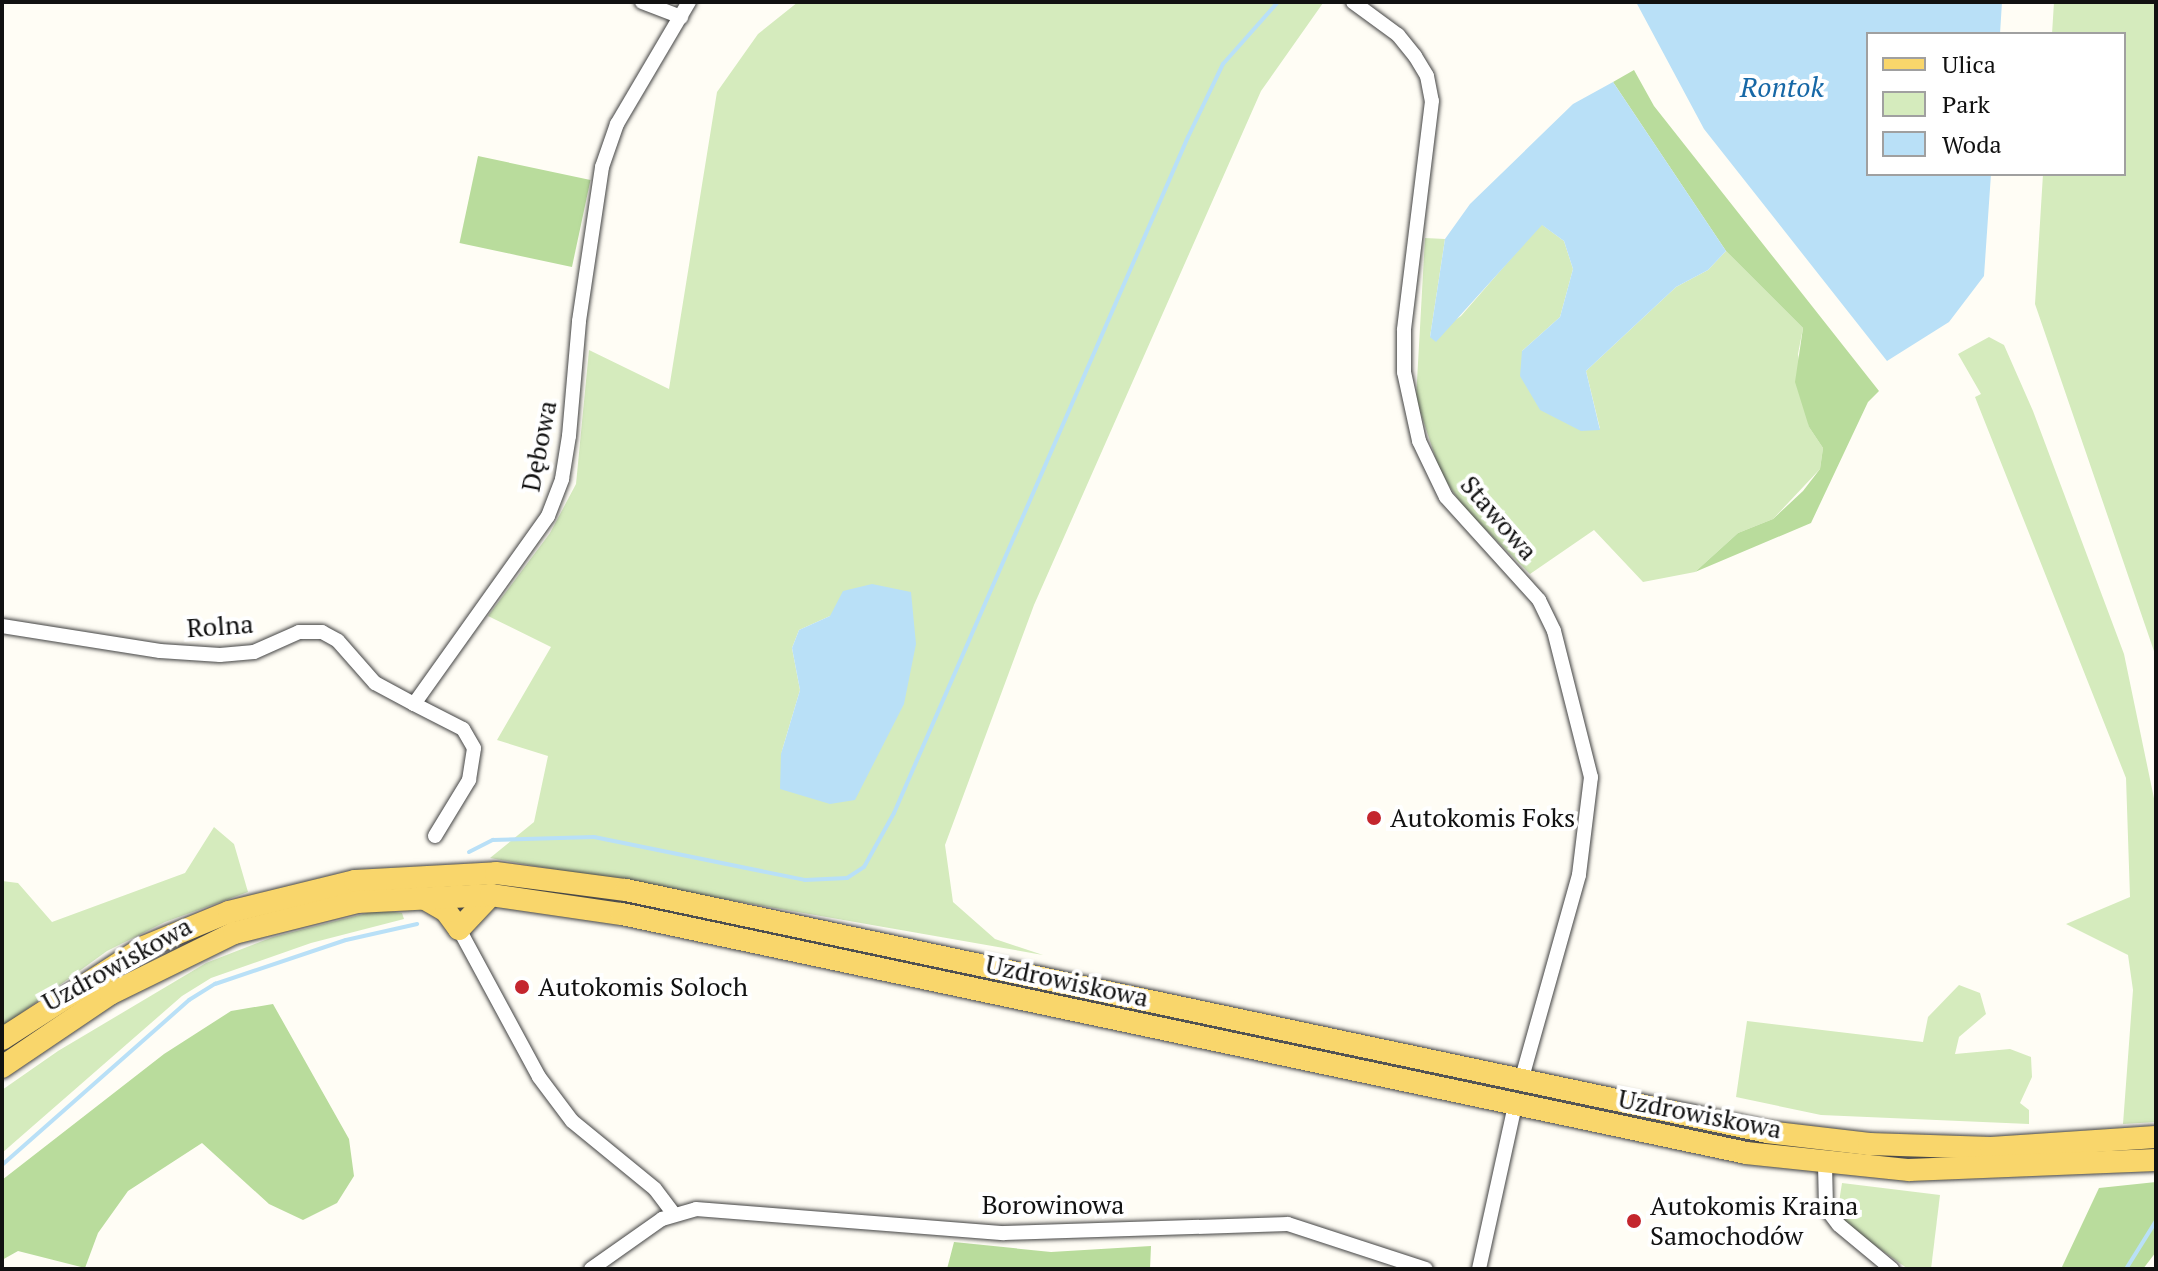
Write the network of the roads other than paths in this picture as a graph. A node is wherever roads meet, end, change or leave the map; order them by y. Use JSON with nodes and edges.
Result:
{"nodes":[{"id":1,"x":642,"y":2,"type":"edge"},
{"id":2,"x":689,"y":2,"type":"edge"},
{"id":3,"x":1353,"y":2,"type":"edge"},
{"id":4,"x":681,"y":17,"type":"junction"},
{"id":5,"x":2,"y":626,"type":"edge"},
{"id":6,"x":414,"y":704,"type":"junction"},
{"id":7,"x":435,"y":836,"type":"dead end"},
{"id":8,"x":419,"y":895,"type":"junction"},
{"id":9,"x":491,"y":895,"type":"junction"},
{"id":10,"x":459,"y":929,"type":"junction"},
{"id":11,"x":2,"y":1039,"type":"edge"},
{"id":12,"x":2,"y":1067,"type":"edge"},
{"id":13,"x":1521,"y":1082,"type":"junction"},
{"id":14,"x":1485,"y":1099,"type":"junction"},
{"id":15,"x":1515,"y":1105,"type":"junction"},
{"id":16,"x":2156,"y":1137,"type":"edge"},
{"id":17,"x":2156,"y":1160,"type":"edge"},
{"id":18,"x":1825,"y":1164,"type":"junction"},
{"id":19,"x":674,"y":1214,"type":"junction"},
{"id":20,"x":591,"y":1269,"type":"edge"},
{"id":21,"x":1426,"y":1269,"type":"edge"},
{"id":22,"x":1479,"y":1269,"type":"edge"},
{"id":23,"x":1892,"y":1269,"type":"edge"}],
"edges":[{"from":1,"to":4,"type":"street"},
{"from":2,"to":4,"type":"street","name":"Dębowa"},
{"from":3,"to":13,"type":"street","name":"Stawowa"},
{"from":4,"to":6,"type":"street","name":"Dębowa"},
{"from":5,"to":6,"type":"street","name":"Rolna"},
{"from":6,"to":7,"type":"street"},
{"from":8,"to":9,"type":"main road","name":"Uzdrowiskowa"},
{"from":8,"to":10,"type":"main road"},
{"from":8,"to":12,"type":"main road","name":"Uzdrowiskowa"},
{"from":9,"to":10,"type":"main road"},
{"from":9,"to":14,"type":"main road","name":"Uzdrowiskowa"},
{"from":10,"to":19,"type":"street"},
{"from":11,"to":13,"type":"main road","name":"Uzdrowiskowa"},
{"from":13,"to":14,"type":"main road"},
{"from":13,"to":16,"type":"main road","name":"Uzdrowiskowa"},
{"from":14,"to":15,"type":"main road","name":"Uzdrowiskowa"},
{"from":15,"to":18,"type":"main road","name":"Uzdrowiskowa"},
{"from":15,"to":22,"type":"street"},
{"from":17,"to":18,"type":"main road","name":"Uzdrowiskowa"},
{"from":18,"to":23,"type":"street"},
{"from":19,"to":20,"type":"street","name":"Borowinowa"},
{"from":19,"to":21,"type":"street","name":"Borowinowa"}]}
